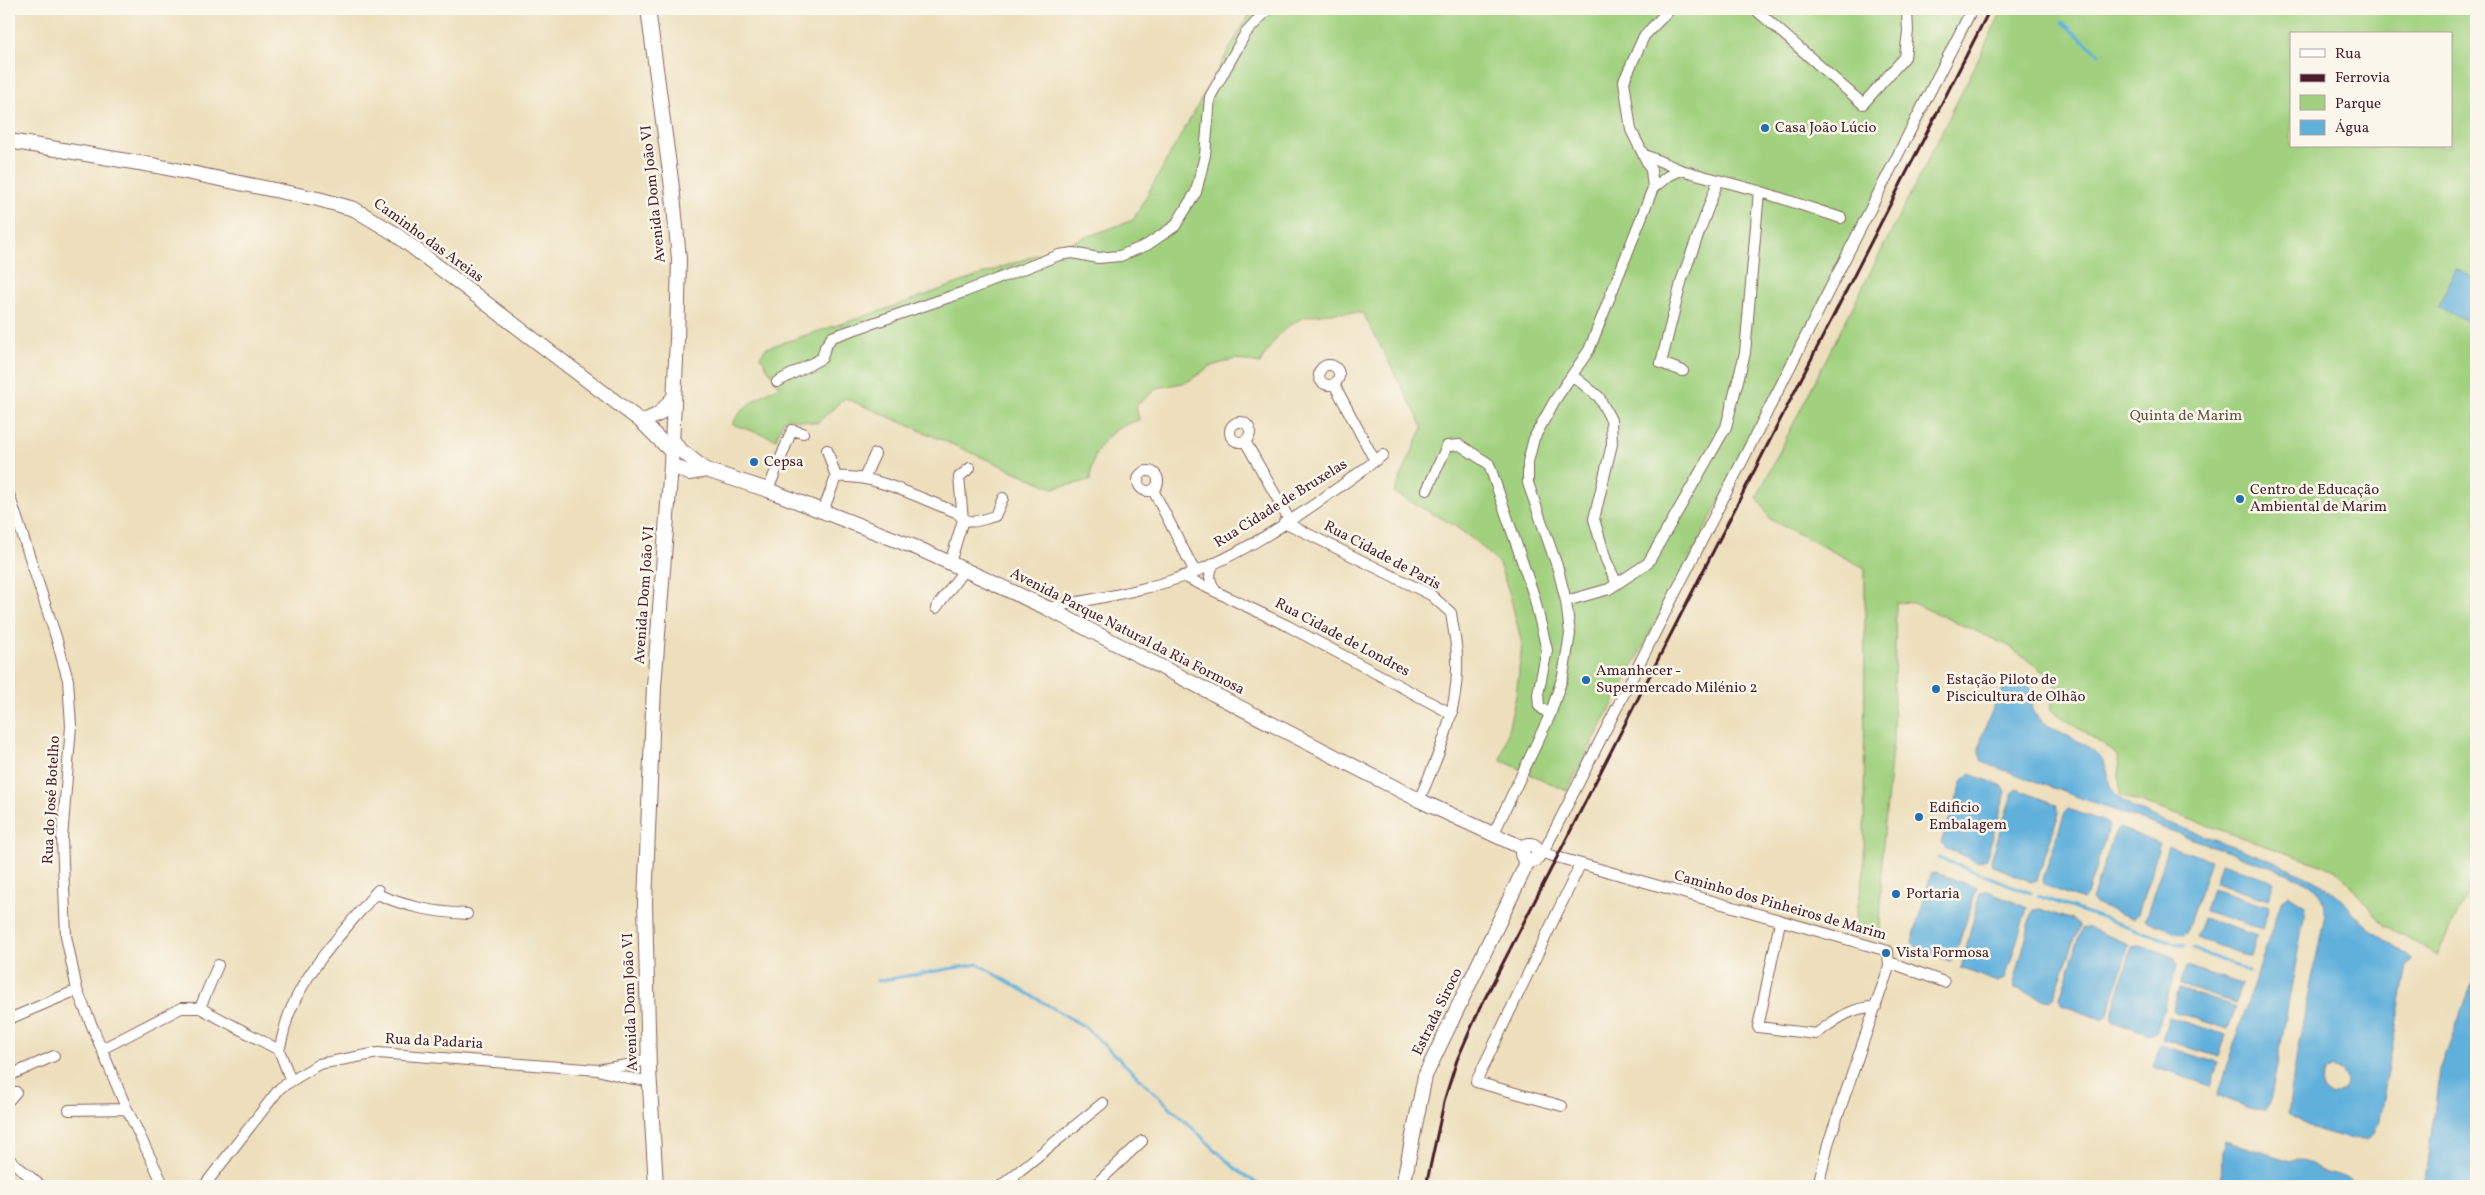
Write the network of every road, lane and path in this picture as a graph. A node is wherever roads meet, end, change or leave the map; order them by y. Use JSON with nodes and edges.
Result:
{"nodes":[{"id":1,"x":648,"y":9,"type":"edge"},
{"id":2,"x":1268,"y":9,"type":"edge"},
{"id":3,"x":1670,"y":9,"type":"edge"},
{"id":4,"x":1755,"y":9,"type":"edge"},
{"id":5,"x":1903,"y":9,"type":"edge"},
{"id":6,"x":1972,"y":9,"type":"edge"},
{"id":7,"x":9,"y":141,"type":"edge"},
{"id":8,"x":1645,"y":155,"type":"junction"},
{"id":9,"x":1681,"y":170,"type":"junction"},
{"id":10,"x":1718,"y":181,"type":"junction"},
{"id":11,"x":1653,"y":188,"type":"junction"},
{"id":12,"x":1759,"y":191,"type":"junction"},
{"id":13,"x":1841,"y":218,"type":"dead end"},
{"id":14,"x":1683,"y":372,"type":"dead end"},
{"id":15,"x":1573,"y":376,"type":"junction"},
{"id":16,"x":777,"y":382,"type":"dead end"},
{"id":17,"x":1334,"y":384,"type":"dead end"},
{"id":18,"x":674,"y":397,"type":"junction"},
{"id":19,"x":649,"y":424,"type":"junction"},
{"id":20,"x":803,"y":433,"type":"dead end"},
{"id":21,"x":672,"y":439,"type":"junction"},
{"id":22,"x":1245,"y":441,"type":"dead end"},
{"id":23,"x":827,"y":450,"type":"dead end"},
{"id":24,"x":875,"y":454,"type":"dead end"},
{"id":25,"x":671,"y":465,"type":"junction"},
{"id":26,"x":690,"y":467,"type":"junction"},
{"id":27,"x":970,"y":468,"type":"dead end"},
{"id":28,"x":836,"y":477,"type":"junction"},
{"id":29,"x":864,"y":478,"type":"junction"},
{"id":30,"x":768,"y":490,"type":"junction"},
{"id":31,"x":1153,"y":490,"type":"dead end"},
{"id":32,"x":1427,"y":490,"type":"dead end"},
{"id":33,"x":9,"y":494,"type":"edge"},
{"id":34,"x":668,"y":498,"type":"junction"},
{"id":35,"x":1003,"y":498,"type":"dead end"},
{"id":36,"x":824,"y":511,"type":"junction"},
{"id":37,"x":963,"y":520,"type":"junction"},
{"id":38,"x":1287,"y":521,"type":"junction"},
{"id":39,"x":950,"y":563,"type":"junction"},
{"id":40,"x":1214,"y":563,"type":"junction"},
{"id":41,"x":964,"y":570,"type":"junction"},
{"id":42,"x":1195,"y":572,"type":"junction"},
{"id":43,"x":1183,"y":576,"type":"junction"},
{"id":44,"x":1617,"y":584,"type":"junction"},
{"id":45,"x":1216,"y":592,"type":"junction"},
{"id":46,"x":1566,"y":601,"type":"junction"},
{"id":47,"x":936,"y":608,"type":"dead end"},
{"id":48,"x":1047,"y":608,"type":"junction"},
{"id":49,"x":1452,"y":714,"type":"junction"},
{"id":50,"x":1550,"y":715,"type":"junction"},
{"id":51,"x":1419,"y":800,"type":"junction"},
{"id":52,"x":1493,"y":834,"type":"junction"},
{"id":53,"x":1533,"y":854,"type":"junction"},
{"id":54,"x":1580,"y":865,"type":"junction"},
{"id":55,"x":467,"y":914,"type":"dead end"},
{"id":56,"x":1780,"y":922,"type":"junction"},
{"id":57,"x":1889,"y":962,"type":"junction"},
{"id":58,"x":218,"y":965,"type":"dead end"},
{"id":59,"x":1944,"y":982,"type":"dead end"},
{"id":60,"x":77,"y":990,"type":"junction"},
{"id":61,"x":1876,"y":1007,"type":"junction"},
{"id":62,"x":200,"y":1008,"type":"junction"},
{"id":63,"x":9,"y":1019,"type":"edge"},
{"id":64,"x":102,"y":1049,"type":"junction"},
{"id":65,"x":279,"y":1050,"type":"junction"},
{"id":66,"x":54,"y":1056,"type":"dead end"},
{"id":67,"x":649,"y":1058,"type":"junction"},
{"id":68,"x":9,"y":1069,"type":"edge"},
{"id":69,"x":598,"y":1070,"type":"junction"},
{"id":70,"x":291,"y":1081,"type":"junction"},
{"id":71,"x":650,"y":1081,"type":"junction"},
{"id":72,"x":1103,"y":1103,"type":"dead end"},
{"id":73,"x":1562,"y":1106,"type":"dead end"},
{"id":74,"x":127,"y":1109,"type":"junction"},
{"id":75,"x":70,"y":1110,"type":"dead end"},
{"id":76,"x":1142,"y":1141,"type":"dead end"},
{"id":77,"x":9,"y":1159,"type":"edge"},
{"id":78,"x":1015,"y":1182,"type":"edge"},
{"id":79,"x":41,"y":1186,"type":"edge"},
{"id":80,"x":164,"y":1186,"type":"edge"},
{"id":81,"x":204,"y":1186,"type":"edge"},
{"id":82,"x":656,"y":1186,"type":"edge"},
{"id":83,"x":1001,"y":1186,"type":"edge"},
{"id":84,"x":1094,"y":1186,"type":"edge"},
{"id":85,"x":1403,"y":1186,"type":"edge"},
{"id":86,"x":1818,"y":1186,"type":"edge"}],
"edges":[{"from":1,"to":18,"type":"street","name":"Avenida Dom João VI"},
{"from":2,"to":16,"type":"street"},
{"from":3,"to":8,"type":"street"},
{"from":4,"to":5,"type":"street"},
{"from":6,"to":53,"type":"street"},
{"from":7,"to":19,"type":"street","name":"Caminho das Areias"},
{"from":8,"to":9,"type":"street"},
{"from":8,"to":11,"type":"street"},
{"from":9,"to":10,"type":"street"},
{"from":9,"to":11,"type":"street"},
{"from":10,"to":12,"type":"street"},
{"from":10,"to":14,"type":"street"},
{"from":11,"to":15,"type":"street"},
{"from":12,"to":13,"type":"street"},
{"from":12,"to":44,"type":"street"},
{"from":15,"to":44,"type":"street"},
{"from":15,"to":46,"type":"street"},
{"from":17,"to":38,"type":"street","name":"Rua Cidade de Bruxelas"},
{"from":18,"to":19,"type":"street"},
{"from":18,"to":21,"type":"street","name":"Avenida Dom João VI"},
{"from":19,"to":21,"type":"street","name":"Caminho das Areias"},
{"from":19,"to":21,"type":"street"},
{"from":20,"to":30,"type":"street"},
{"from":21,"to":25,"type":"street","name":"Avenida Dom João VI"},
{"from":21,"to":26,"type":"street","name":"Caminho das Areias"},
{"from":22,"to":38,"type":"street"},
{"from":23,"to":28,"type":"street"},
{"from":24,"to":29,"type":"street"},
{"from":25,"to":26,"type":"street"},
{"from":25,"to":34,"type":"street","name":"Avenida Dom João VI"},
{"from":26,"to":30,"type":"street","name":"Avenida Parque Natural da Ria Formosa"},
{"from":26,"to":34,"type":"street"},
{"from":27,"to":37,"type":"street"},
{"from":28,"to":29,"type":"street"},
{"from":28,"to":36,"type":"street"},
{"from":29,"to":37,"type":"street"},
{"from":30,"to":36,"type":"street","name":"Avenida Parque Natural da Ria Formosa"},
{"from":31,"to":42,"type":"street"},
{"from":32,"to":50,"type":"street"},
{"from":33,"to":60,"type":"street","name":"Rua do José Botelho"},
{"from":34,"to":67,"type":"street","name":"Avenida Dom João VI"},
{"from":35,"to":37,"type":"street"},
{"from":36,"to":39,"type":"street","name":"Avenida Parque Natural da Ria Formosa"},
{"from":37,"to":39,"type":"street"},
{"from":38,"to":40,"type":"street","name":"Rua Cidade de Bruxelas"},
{"from":38,"to":49,"type":"street","name":"Rua Cidade de Paris"},
{"from":39,"to":41,"type":"street","name":"Avenida Parque Natural da Ria Formosa"},
{"from":40,"to":42,"type":"street","name":"Rua Cidade de Bruxelas"},
{"from":40,"to":45,"type":"street"},
{"from":41,"to":47,"type":"street"},
{"from":41,"to":48,"type":"street","name":"Avenida Parque Natural da Ria Formosa"},
{"from":42,"to":43,"type":"street","name":"Rua Cidade de Bruxelas"},
{"from":43,"to":45,"type":"street","name":"Rua Cidade de Londres"},
{"from":43,"to":48,"type":"street","name":"Rua Cidade de Bruxelas"},
{"from":44,"to":46,"type":"street"},
{"from":45,"to":49,"type":"street","name":"Rua Cidade de Londres"},
{"from":46,"to":50,"type":"street"},
{"from":48,"to":51,"type":"street","name":"Avenida Parque Natural da Ria Formosa"},
{"from":49,"to":51,"type":"street","name":"Rua Cidade de Paris"},
{"from":50,"to":52,"type":"street"},
{"from":51,"to":52,"type":"street","name":"Avenida Parque Natural da Ria Formosa"},
{"from":52,"to":53,"type":"street","name":"Avenida Parque Natural da Ria Formosa"},
{"from":53,"to":54,"type":"street","name":"Caminho dos Pinheiros de Marim"},
{"from":53,"to":85,"type":"street","name":"Estrada Siroco"},
{"from":54,"to":56,"type":"street","name":"Caminho dos Pinheiros de Marim"},
{"from":54,"to":73,"type":"street"},
{"from":55,"to":65,"type":"street"},
{"from":56,"to":57,"type":"street","name":"Caminho dos Pinheiros de Marim"},
{"from":56,"to":61,"type":"street"},
{"from":57,"to":59,"type":"street"},
{"from":57,"to":61,"type":"street","name":"Caminho dos Pinheiros de Marim"},
{"from":58,"to":62,"type":"street"},
{"from":60,"to":63,"type":"street"},
{"from":60,"to":64,"type":"street","name":"Rua do José Botelho"},
{"from":61,"to":86,"type":"street","name":"Caminho dos Pinheiros de Marim"},
{"from":62,"to":64,"type":"street"},
{"from":62,"to":65,"type":"street"},
{"from":64,"to":74,"type":"street","name":"Rua do José Botelho"},
{"from":65,"to":70,"type":"street"},
{"from":66,"to":68,"type":"street"},
{"from":67,"to":69,"type":"street"},
{"from":67,"to":71,"type":"street","name":"Avenida Dom João VI"},
{"from":69,"to":70,"type":"street","name":"Rua da Padaria"},
{"from":69,"to":71,"type":"street"},
{"from":70,"to":81,"type":"street","name":"Rua da Padaria"},
{"from":71,"to":82,"type":"street","name":"Avenida Dom João VI"},
{"from":72,"to":78,"type":"street"},
{"from":74,"to":75,"type":"street"},
{"from":74,"to":80,"type":"street","name":"Rua do José Botelho"},
{"from":76,"to":84,"type":"street"},
{"from":77,"to":79,"type":"street"},
{"from":78,"to":83,"type":"street"}]}
